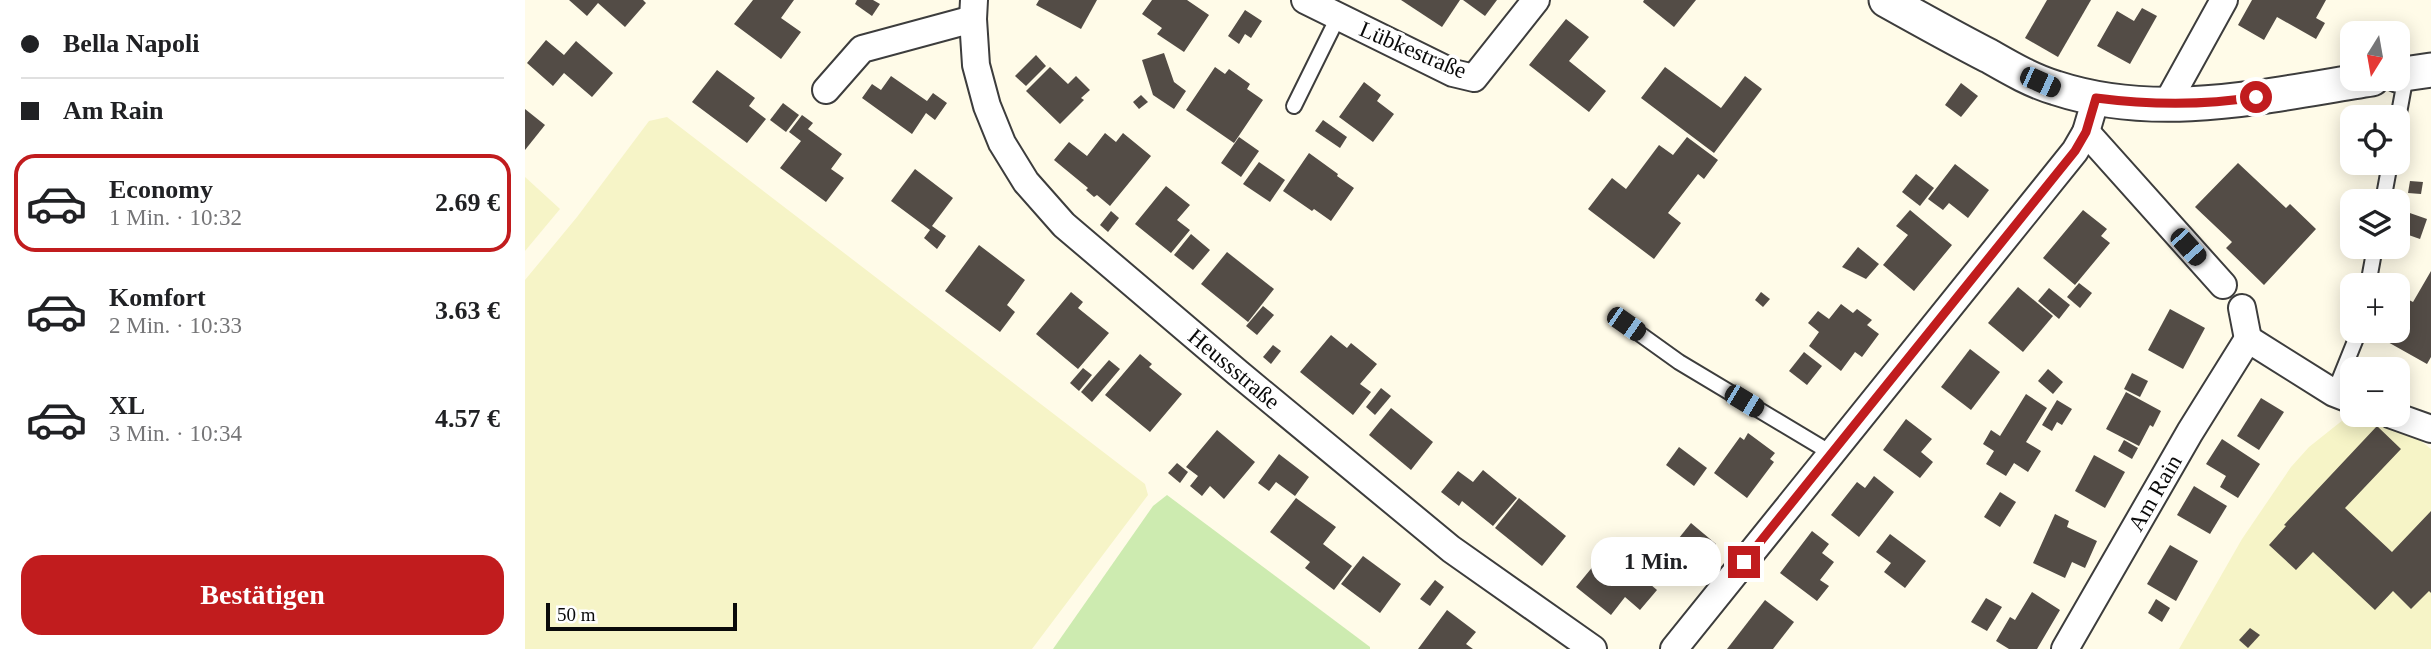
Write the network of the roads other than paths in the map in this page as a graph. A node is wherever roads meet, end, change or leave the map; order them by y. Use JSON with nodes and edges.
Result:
{"nodes":[{"id":1,"x":1305,"y":0,"type":"edge"},
{"id":2,"x":1536,"y":0,"type":"edge"},
{"id":3,"x":1886,"y":0,"type":"edge"},
{"id":4,"x":2224,"y":0,"type":"edge"},
{"id":5,"x":973,"y":9,"type":"edge"},
{"id":6,"x":1338,"y":17,"type":"junction"},
{"id":7,"x":2412,"y":73,"type":"edge"},
{"id":8,"x":2340,"y":84,"type":"edge"},
{"id":9,"x":826,"y":90,"type":"dead end"},
{"id":10,"x":2096,"y":98,"type":"junction"},
{"id":11,"x":2166,"y":105,"type":"junction"},
{"id":12,"x":2403,"y":105,"type":"edge"},
{"id":13,"x":1294,"y":106,"type":"dead end"},
{"id":14,"x":2086,"y":132,"type":"junction"},
{"id":15,"x":2223,"y":285,"type":"dead end"},
{"id":16,"x":2242,"y":308,"type":"dead end"},
{"id":17,"x":1626,"y":324,"type":"dead end"},
{"id":18,"x":2248,"y":339,"type":"junction"},
{"id":19,"x":2340,"y":394,"type":"edge"},
{"id":20,"x":2410,"y":421,"type":"edge"},
{"id":21,"x":2431,"y":429,"type":"edge"},
{"id":22,"x":1831,"y":453,"type":"junction"},
{"id":23,"x":1593,"y":649,"type":"edge"},
{"id":24,"x":1674,"y":649,"type":"edge"},
{"id":25,"x":2065,"y":649,"type":"edge"}],
"edges":[{"from":1,"to":6,"type":"street","name":"Lübkestraße"},
{"from":2,"to":6,"type":"street","name":"Lübkestraße"},
{"from":3,"to":10,"type":"street"},
{"from":4,"to":11,"type":"street"},
{"from":5,"to":9,"type":"street","name":"Heussstraße"},
{"from":5,"to":23,"type":"street","name":"Heussstraße"},
{"from":6,"to":13,"type":"lane","name":"Lübkestraße"},
{"from":7,"to":12,"type":"lane"},
{"from":8,"to":11,"type":"street"},
{"from":10,"to":11,"type":"street"},
{"from":10,"to":14,"type":"street"},
{"from":14,"to":15,"type":"street"},
{"from":14,"to":22,"type":"street"},
{"from":16,"to":18,"type":"street"},
{"from":17,"to":22,"type":"lane"},
{"from":18,"to":19,"type":"street"},
{"from":18,"to":25,"type":"street","name":"Am Rain"},
{"from":20,"to":21,"type":"street"},
{"from":22,"to":24,"type":"street"}]}
